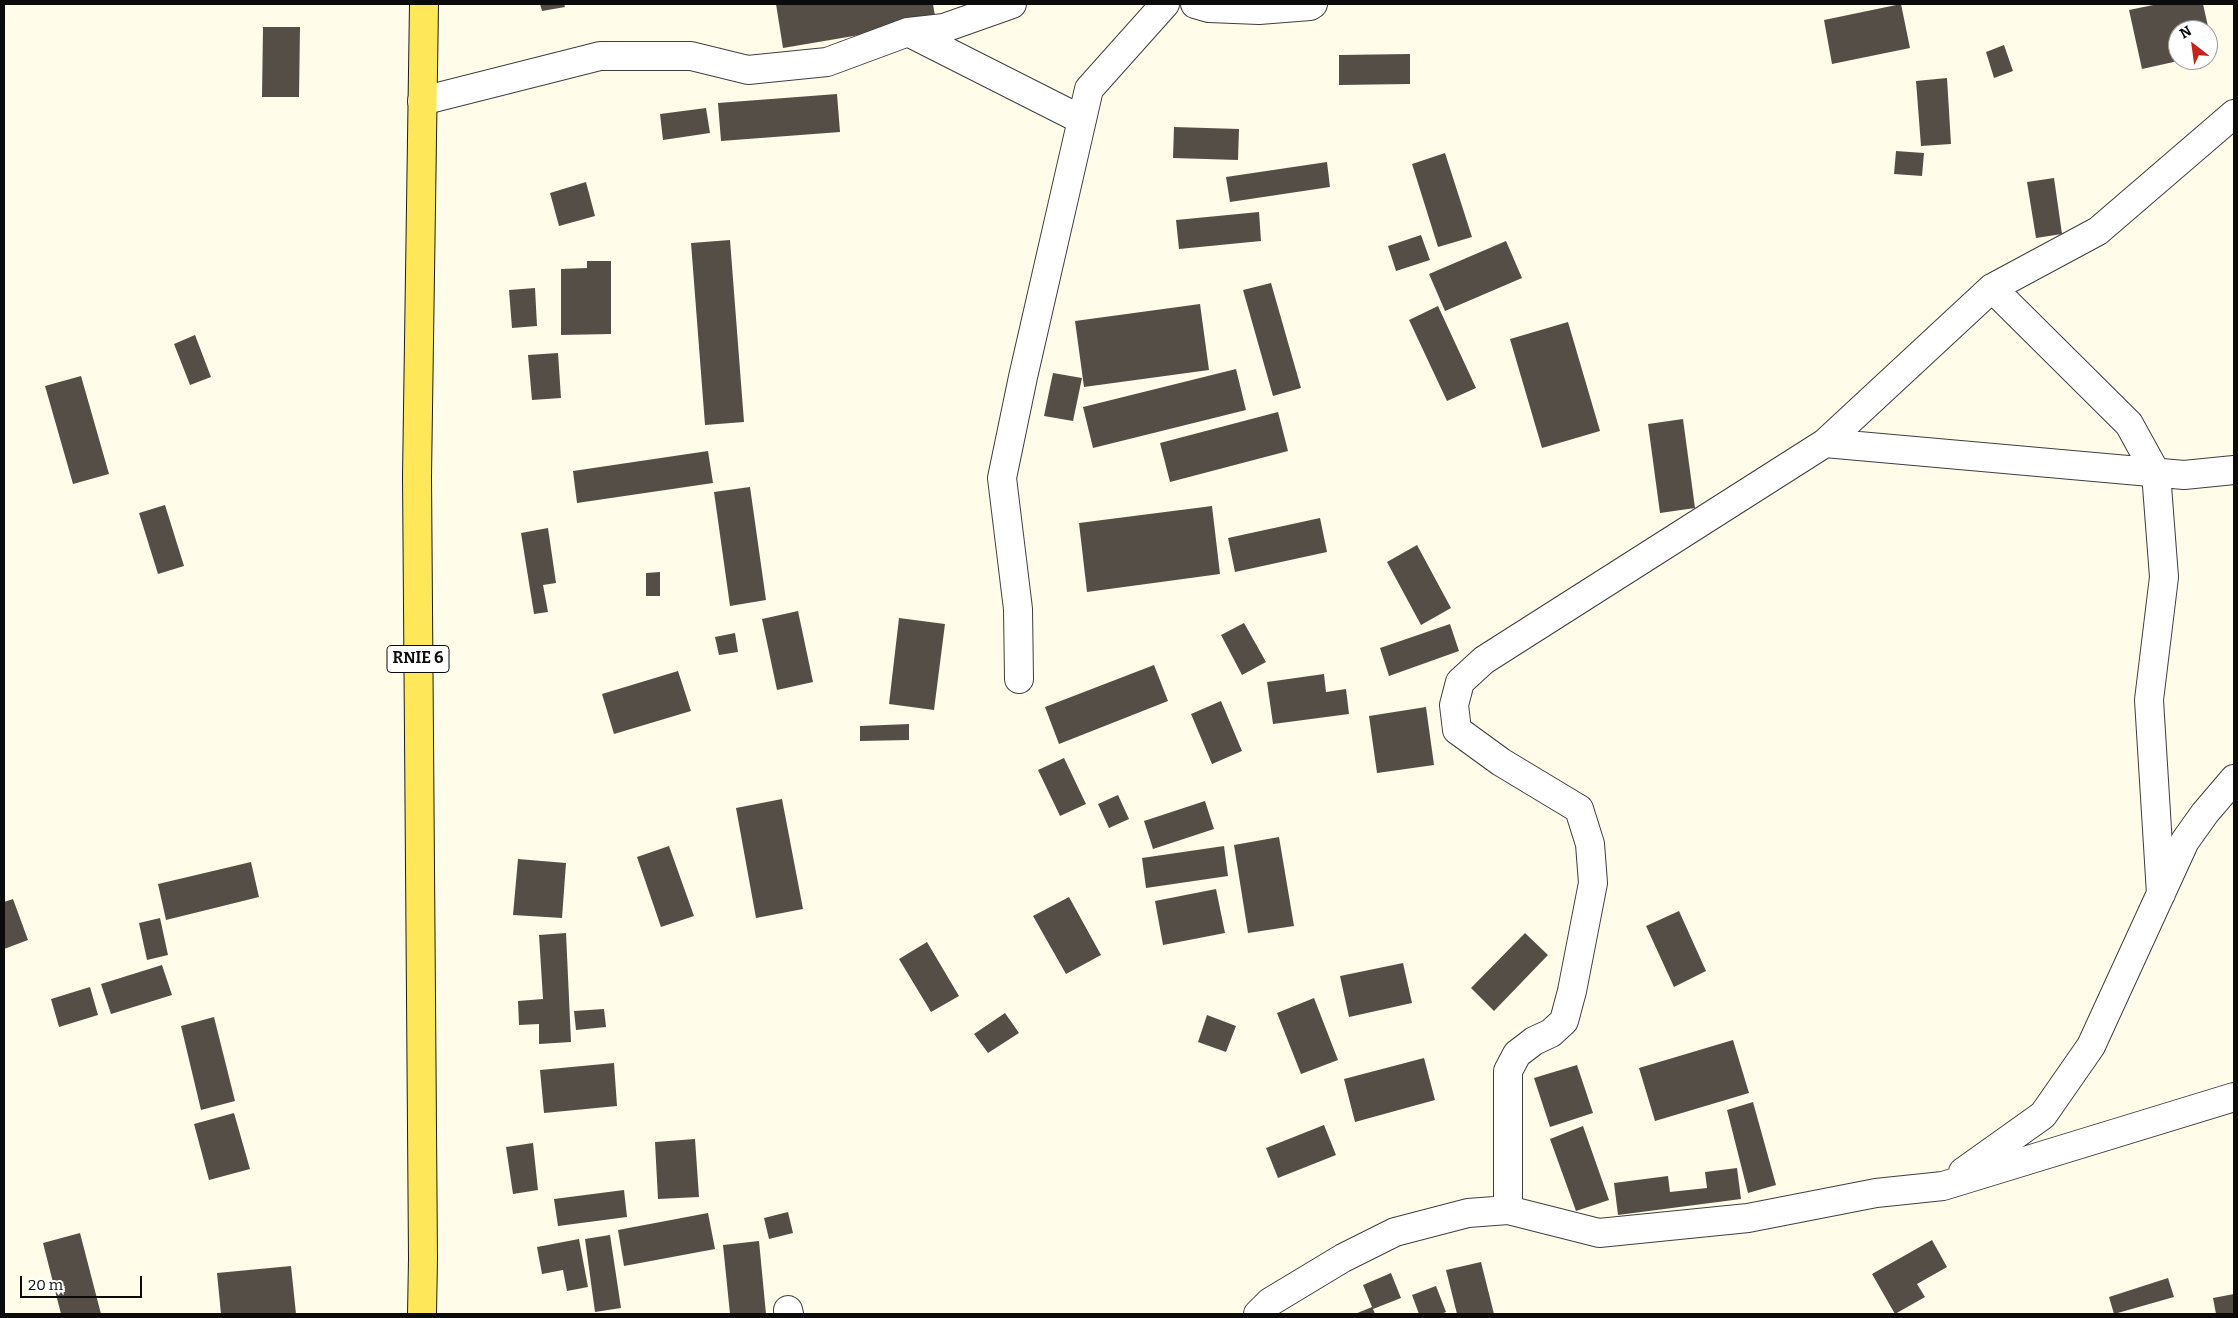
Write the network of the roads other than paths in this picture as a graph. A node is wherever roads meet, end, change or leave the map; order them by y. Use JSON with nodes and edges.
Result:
{"nodes":[{"id":1,"x":424,"y":4,"type":"edge"},
{"id":2,"x":1012,"y":4,"type":"edge"},
{"id":3,"x":1165,"y":4,"type":"edge"},
{"id":4,"x":1196,"y":4,"type":"edge"},
{"id":5,"x":1313,"y":4,"type":"edge"},
{"id":6,"x":908,"y":32,"type":"junction"},
{"id":7,"x":422,"y":101,"type":"junction"},
{"id":8,"x":2234,"y":114,"type":"edge"},
{"id":9,"x":1082,"y":120,"type":"junction"},
{"id":10,"x":1992,"y":288,"type":"junction"},
{"id":11,"x":1825,"y":443,"type":"junction"},
{"id":12,"x":2234,"y":470,"type":"edge"},
{"id":13,"x":2156,"y":473,"type":"junction"},
{"id":14,"x":1019,"y":679,"type":"dead end"},
{"id":15,"x":2234,"y":779,"type":"edge"},
{"id":16,"x":2161,"y":894,"type":"junction"},
{"id":17,"x":2234,"y":1097,"type":"edge"},
{"id":18,"x":1944,"y":1186,"type":"junction"},
{"id":19,"x":1508,"y":1210,"type":"junction"},
{"id":20,"x":422,"y":1314,"type":"edge"},
{"id":21,"x":1258,"y":1314,"type":"edge"}],
"edges":[{"from":1,"to":7,"type":"main road","number":"RNIE 6"},
{"from":2,"to":6,"type":"street"},
{"from":3,"to":9,"type":"street"},
{"from":4,"to":5,"type":"street"},
{"from":6,"to":7,"type":"street"},
{"from":6,"to":9,"type":"street"},
{"from":7,"to":20,"type":"main road","number":"RNIE 6"},
{"from":8,"to":10,"type":"street"},
{"from":9,"to":14,"type":"street"},
{"from":10,"to":11,"type":"street"},
{"from":10,"to":13,"type":"street"},
{"from":11,"to":13,"type":"street"},
{"from":11,"to":19,"type":"street"},
{"from":12,"to":13,"type":"street"},
{"from":13,"to":16,"type":"street"},
{"from":15,"to":16,"type":"street"},
{"from":16,"to":18,"type":"street"},
{"from":17,"to":18,"type":"street"},
{"from":18,"to":19,"type":"street"},
{"from":19,"to":21,"type":"street"}]}
